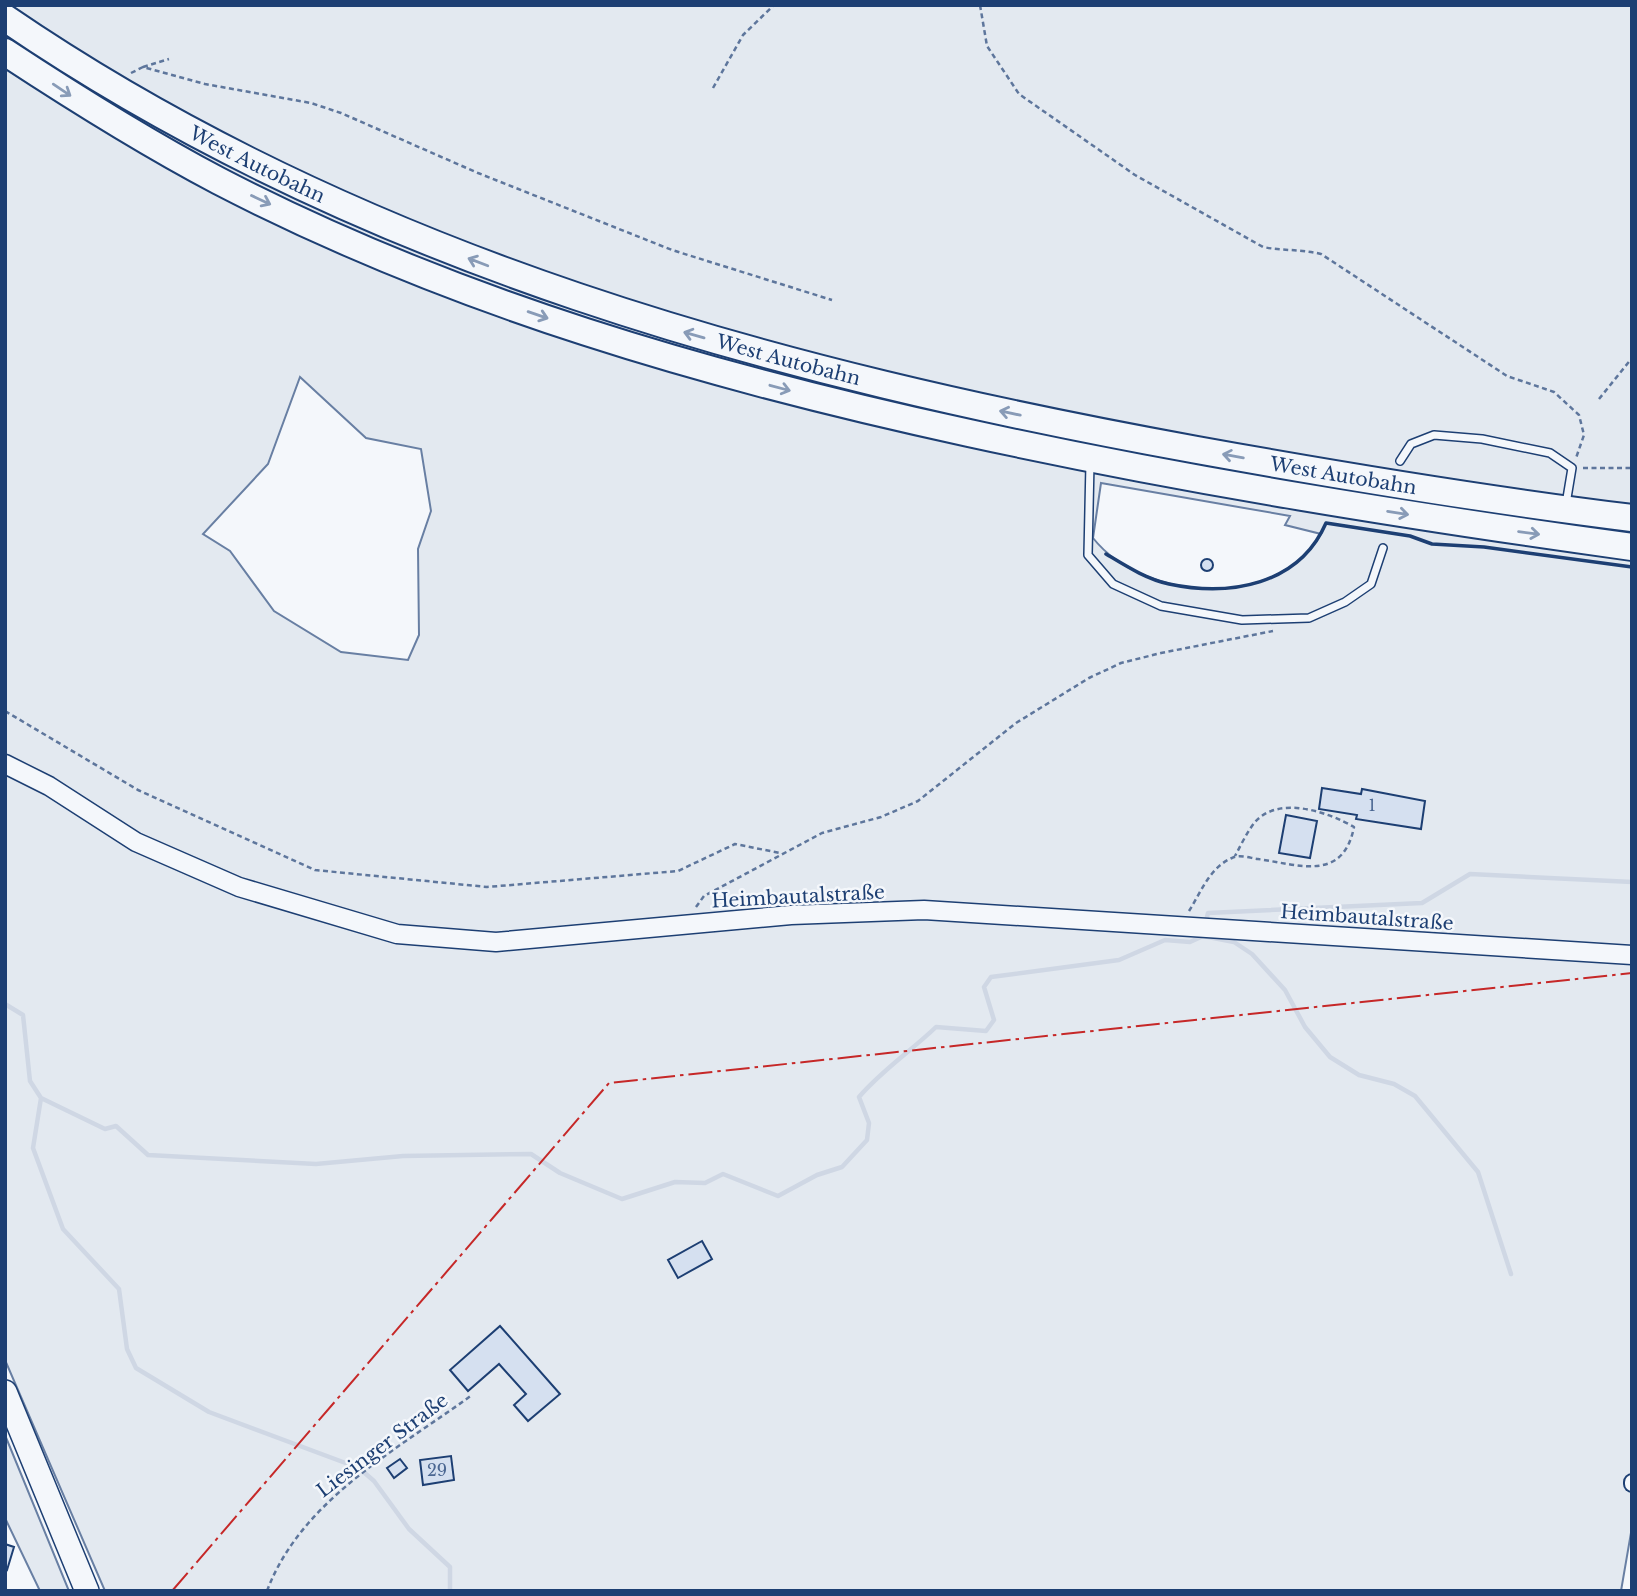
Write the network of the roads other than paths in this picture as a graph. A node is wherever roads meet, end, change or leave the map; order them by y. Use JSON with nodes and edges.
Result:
{"nodes":[{"id":1,"x":5,"y":18,"type":"edge"},
{"id":2,"x":5,"y":52,"type":"edge"},
{"id":3,"x":1090,"y":459,"type":"junction"},
{"id":4,"x":1400,"y":461,"type":"dead end"},
{"id":5,"x":1566,"y":510,"type":"junction"},
{"id":6,"x":1632,"y":518,"type":"edge"},
{"id":7,"x":1632,"y":547,"type":"edge"},
{"id":8,"x":1382,"y":548,"type":"dead end"},
{"id":9,"x":5,"y":764,"type":"edge"},
{"id":10,"x":1632,"y":955,"type":"edge"},
{"id":11,"x":5,"y":1392,"type":"edge"},
{"id":12,"x":87,"y":1591,"type":"edge"}],
"edges":[{"from":5,"to":1,"type":"highway","name":"West Autobahn","one_way":true},
{"from":2,"to":3,"type":"highway","name":"West Autobahn","one_way":true},
{"from":3,"to":7,"type":"highway","name":"West Autobahn","one_way":true},
{"from":3,"to":8,"type":"lane"},
{"from":4,"to":5,"type":"lane"},
{"from":5,"to":6,"type":"highway","name":"West Autobahn"},
{"from":9,"to":10,"type":"street","name":"Heimbautalstraße"},
{"from":11,"to":12,"type":"main road"}]}
